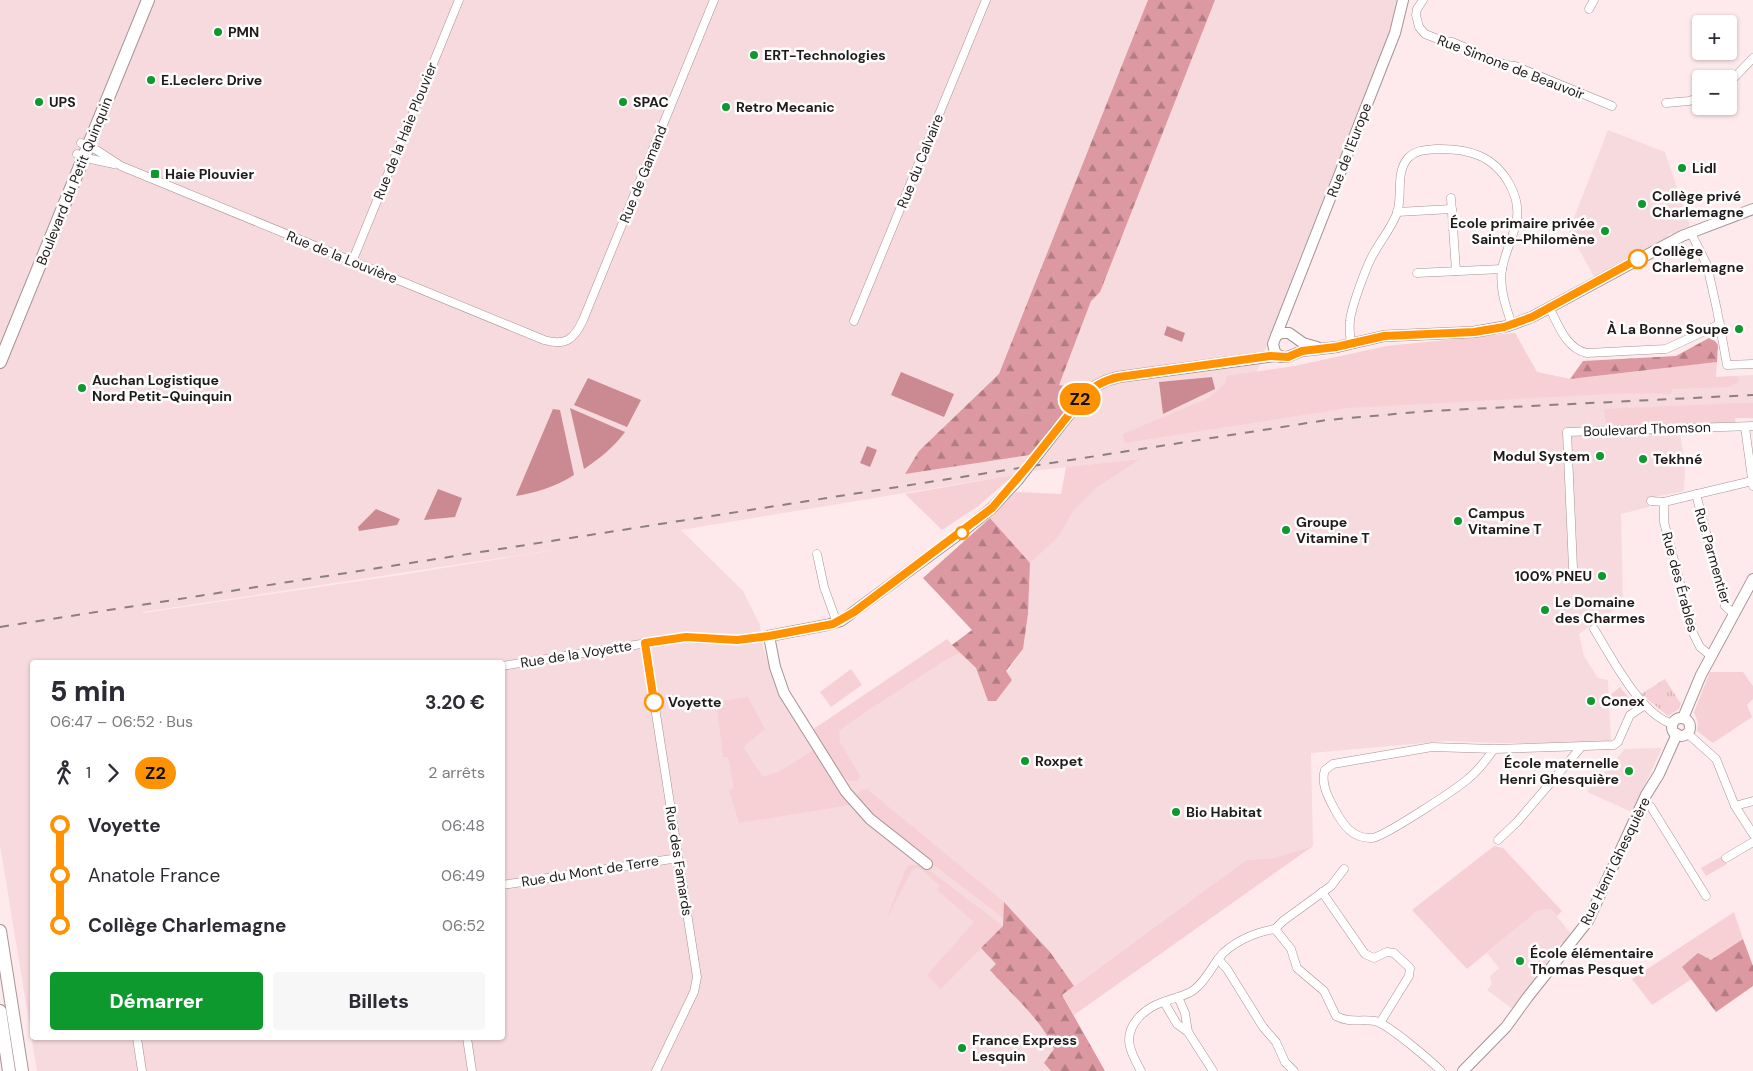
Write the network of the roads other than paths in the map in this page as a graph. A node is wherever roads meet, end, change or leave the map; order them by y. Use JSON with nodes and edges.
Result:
{"nodes":[{"id":1,"x":140,"y":0,"type":"edge"},
{"id":2,"x":148,"y":0,"type":"edge"},
{"id":3,"x":460,"y":0,"type":"edge"},
{"id":4,"x":714,"y":0,"type":"edge"},
{"id":5,"x":986,"y":0,"type":"edge"},
{"id":6,"x":1403,"y":0,"type":"edge"},
{"id":7,"x":1423,"y":0,"type":"edge"},
{"id":8,"x":1594,"y":0,"type":"edge"},
{"id":9,"x":1590,"y":9,"type":"dead end"},
{"id":10,"x":1753,"y":58,"type":"edge"},
{"id":11,"x":1737,"y":75,"type":"edge"},
{"id":12,"x":1692,"y":99,"type":"edge"},
{"id":13,"x":1666,"y":103,"type":"dead end"},
{"id":14,"x":1612,"y":106,"type":"dead end"},
{"id":15,"x":83,"y":150,"type":"junction"},
{"id":16,"x":121,"y":166,"type":"junction"},
{"id":17,"x":1452,"y":198,"type":"dead end"},
{"id":18,"x":1452,"y":209,"type":"junction"},
{"id":19,"x":1753,"y":209,"type":"edge"},
{"id":20,"x":1397,"y":212,"type":"junction"},
{"id":21,"x":1690,"y":233,"type":"junction"},
{"id":22,"x":352,"y":262,"type":"junction"},
{"id":23,"x":1502,"y":269,"type":"junction"},
{"id":24,"x":1456,"y":271,"type":"junction"},
{"id":25,"x":1417,"y":273,"type":"dead end"},
{"id":26,"x":1291,"y":298,"type":"junction"},
{"id":27,"x":1549,"y":307,"type":"junction"},
{"id":28,"x":854,"y":321,"type":"dead end"},
{"id":29,"x":1720,"y":324,"type":"junction"},
{"id":30,"x":1512,"y":325,"type":"junction"},
{"id":31,"x":1294,"y":336,"type":"junction"},
{"id":32,"x":1275,"y":339,"type":"junction"},
{"id":33,"x":0,"y":342,"type":"edge"},
{"id":34,"x":564,"y":342,"type":"joint"},
{"id":35,"x":1351,"y":344,"type":"junction"},
{"id":36,"x":1326,"y":348,"type":"junction"},
{"id":37,"x":1293,"y":355,"type":"junction"},
{"id":38,"x":1281,"y":357,"type":"junction"},
{"id":39,"x":1252,"y":360,"type":"junction"},
{"id":40,"x":0,"y":362,"type":"edge"},
{"id":41,"x":1753,"y":364,"type":"edge"},
{"id":42,"x":1749,"y":426,"type":"edge"},
{"id":43,"x":1753,"y":484,"type":"edge"},
{"id":44,"x":1696,"y":494,"type":"junction"},
{"id":45,"x":1651,"y":501,"type":"dead end"},
{"id":46,"x":1664,"y":502,"type":"junction"},
{"id":47,"x":817,"y":554,"type":"dead end"},
{"id":48,"x":1576,"y":576,"type":"dead end"},
{"id":49,"x":1753,"y":579,"type":"edge"},
{"id":50,"x":1734,"y":614,"type":"junction"},
{"id":51,"x":837,"y":623,"type":"junction"},
{"id":52,"x":1594,"y":629,"type":"dead end"},
{"id":53,"x":769,"y":636,"type":"junction"},
{"id":54,"x":645,"y":643,"type":"junction"},
{"id":55,"x":1711,"y":656,"type":"junction"},
{"id":56,"x":505,"y":666,"type":"edge"},
{"id":57,"x":1645,"y":705,"type":"junction"},
{"id":58,"x":1683,"y":718,"type":"junction"},
{"id":59,"x":1679,"y":731,"type":"junction"},
{"id":60,"x":1582,"y":746,"type":"junction"},
{"id":61,"x":1494,"y":749,"type":"junction"},
{"id":62,"x":1644,"y":801,"type":"junction"},
{"id":63,"x":1753,"y":801,"type":"edge"},
{"id":64,"x":1735,"y":806,"type":"junction"},
{"id":65,"x":1753,"y":834,"type":"edge"},
{"id":66,"x":1498,"y":840,"type":"dead end"},
{"id":67,"x":1753,"y":842,"type":"edge"},
{"id":68,"x":678,"y":858,"type":"junction"},
{"id":69,"x":1726,"y":858,"type":"dead end"},
{"id":70,"x":927,"y":864,"type":"dead end"},
{"id":71,"x":1344,"y":868,"type":"dead end"},
{"id":72,"x":505,"y":885,"type":"edge"},
{"id":73,"x":1322,"y":892,"type":"junction"},
{"id":74,"x":1706,"y":896,"type":"dead end"},
{"id":75,"x":1275,"y":929,"type":"junction"},
{"id":76,"x":0,"y":931,"type":"edge"},
{"id":77,"x":1218,"y":959,"type":"junction"},
{"id":78,"x":1178,"y":997,"type":"junction"},
{"id":79,"x":1164,"y":1002,"type":"junction"},
{"id":80,"x":0,"y":1011,"type":"edge"},
{"id":81,"x":1380,"y":1023,"type":"junction"},
{"id":82,"x":1188,"y":1032,"type":"junction"},
{"id":83,"x":137,"y":1040,"type":"edge"},
{"id":84,"x":467,"y":1040,"type":"edge"},
{"id":85,"x":9,"y":1071,"type":"edge"},
{"id":86,"x":22,"y":1071,"type":"edge"},
{"id":87,"x":142,"y":1071,"type":"edge"},
{"id":88,"x":472,"y":1071,"type":"edge"},
{"id":89,"x":656,"y":1071,"type":"edge"},
{"id":90,"x":1141,"y":1071,"type":"edge"},
{"id":91,"x":1213,"y":1071,"type":"edge"},
{"id":92,"x":1294,"y":1071,"type":"edge"},
{"id":93,"x":1441,"y":1071,"type":"edge"},
{"id":94,"x":1463,"y":1071,"type":"edge"}],
"edges":[{"from":1,"to":15,"type":"main road","name":"Boulevard du Petit Quinquin"},
{"from":2,"to":15,"type":"main road","name":"Boulevard du Petit Quinquin"},
{"from":3,"to":22,"type":"street","name":"Rue de la Haie Plouvier"},
{"from":4,"to":34,"type":"street","name":"Rue de Gamand"},
{"from":5,"to":28,"type":"street","name":"Rue du Calvaire"},
{"from":6,"to":26,"type":"street","name":"Rue de l'Europe"},
{"from":7,"to":14,"type":"street","name":"Rue Simone de Beauvoir"},
{"from":8,"to":9,"type":"street"},
{"from":10,"to":11,"type":"street"},
{"from":12,"to":13,"type":"street"},
{"from":15,"to":16,"type":"street","name":"Rue de la Louvière"},
{"from":15,"to":16,"type":"street","name":"Rue de la Louvière"},
{"from":15,"to":33,"type":"main road","name":"Boulevard du Petit Quinquin"},
{"from":15,"to":40,"type":"main road","name":"Boulevard du Petit Quinquin"},
{"from":16,"to":22,"type":"street","name":"Rue de la Louvière"},
{"from":17,"to":18,"type":"street"},
{"from":18,"to":20,"type":"street"},
{"from":18,"to":24,"type":"street"},
{"from":19,"to":21,"type":"street"},
{"from":20,"to":23,"type":"street"},
{"from":20,"to":35,"type":"street"},
{"from":21,"to":27,"type":"street"},
{"from":21,"to":29,"type":"street"},
{"from":22,"to":34,"type":"street","name":"Rue de la Louvière"},
{"from":23,"to":24,"type":"street"},
{"from":23,"to":30,"type":"street"},
{"from":24,"to":25,"type":"street"},
{"from":26,"to":31,"type":"street"},
{"from":26,"to":32,"type":"street","name":"Rue de l'Europe"},
{"from":27,"to":29,"type":"street"},
{"from":27,"to":30,"type":"street"},
{"from":29,"to":41,"type":"street"},
{"from":30,"to":35,"type":"street"},
{"from":31,"to":32,"type":"street"},
{"from":31,"to":36,"type":"street"},
{"from":31,"to":37,"type":"street"},
{"from":32,"to":38,"type":"street"},
{"from":32,"to":39,"type":"street"},
{"from":35,"to":36,"type":"street"},
{"from":36,"to":37,"type":"street"},
{"from":37,"to":38,"type":"street"},
{"from":38,"to":39,"type":"street"},
{"from":39,"to":51,"type":"street"},
{"from":42,"to":43,"type":"street"},
{"from":42,"to":48,"type":"street","name":"Boulevard Thomson"},
{"from":43,"to":44,"type":"street"},
{"from":44,"to":46,"type":"street"},
{"from":44,"to":50,"type":"street","name":"Rue Parmentier"},
{"from":45,"to":46,"type":"street"},
{"from":46,"to":55,"type":"street","name":"Rue des Érables"},
{"from":47,"to":51,"type":"street"},
{"from":49,"to":50,"type":"street"},
{"from":50,"to":55,"type":"street"},
{"from":51,"to":53,"type":"street"},
{"from":52,"to":57,"type":"street"},
{"from":53,"to":54,"type":"street","name":"Rue de la Voyette"},
{"from":53,"to":70,"type":"street"},
{"from":54,"to":56,"type":"street","name":"Rue de la Voyette"},
{"from":54,"to":68,"type":"street","name":"Rue des Famards"},
{"from":55,"to":58,"type":"street"},
{"from":57,"to":59,"type":"street"},
{"from":57,"to":60,"type":"street"},
{"from":58,"to":59,"type":"street"},
{"from":58,"to":59,"type":"street"},
{"from":59,"to":62,"type":"street","name":"Rue Henri Ghesquière"},
{"from":59,"to":64,"type":"street"},
{"from":60,"to":61,"type":"street"},
{"from":60,"to":66,"type":"street"},
{"from":61,"to":61,"type":"street"},
{"from":62,"to":74,"type":"street"},
{"from":62,"to":94,"type":"street","name":"Rue Henri Ghesquière"},
{"from":63,"to":64,"type":"street"},
{"from":64,"to":65,"type":"street"},
{"from":67,"to":69,"type":"street"},
{"from":68,"to":72,"type":"street","name":"Rue du Mont de Terre"},
{"from":68,"to":89,"type":"street","name":"Rue des Famards"},
{"from":71,"to":73,"type":"street"},
{"from":73,"to":75,"type":"street"},
{"from":73,"to":81,"type":"street"},
{"from":75,"to":77,"type":"street"},
{"from":75,"to":81,"type":"street"},
{"from":76,"to":86,"type":"main road"},
{"from":77,"to":78,"type":"street"},
{"from":77,"to":92,"type":"street"},
{"from":78,"to":79,"type":"street"},
{"from":78,"to":82,"type":"street"},
{"from":79,"to":82,"type":"street"},
{"from":79,"to":90,"type":"street"},
{"from":80,"to":85,"type":"main road"},
{"from":81,"to":93,"type":"street"},
{"from":82,"to":91,"type":"street"},
{"from":83,"to":87,"type":"street"},
{"from":84,"to":88,"type":"street"}]}
